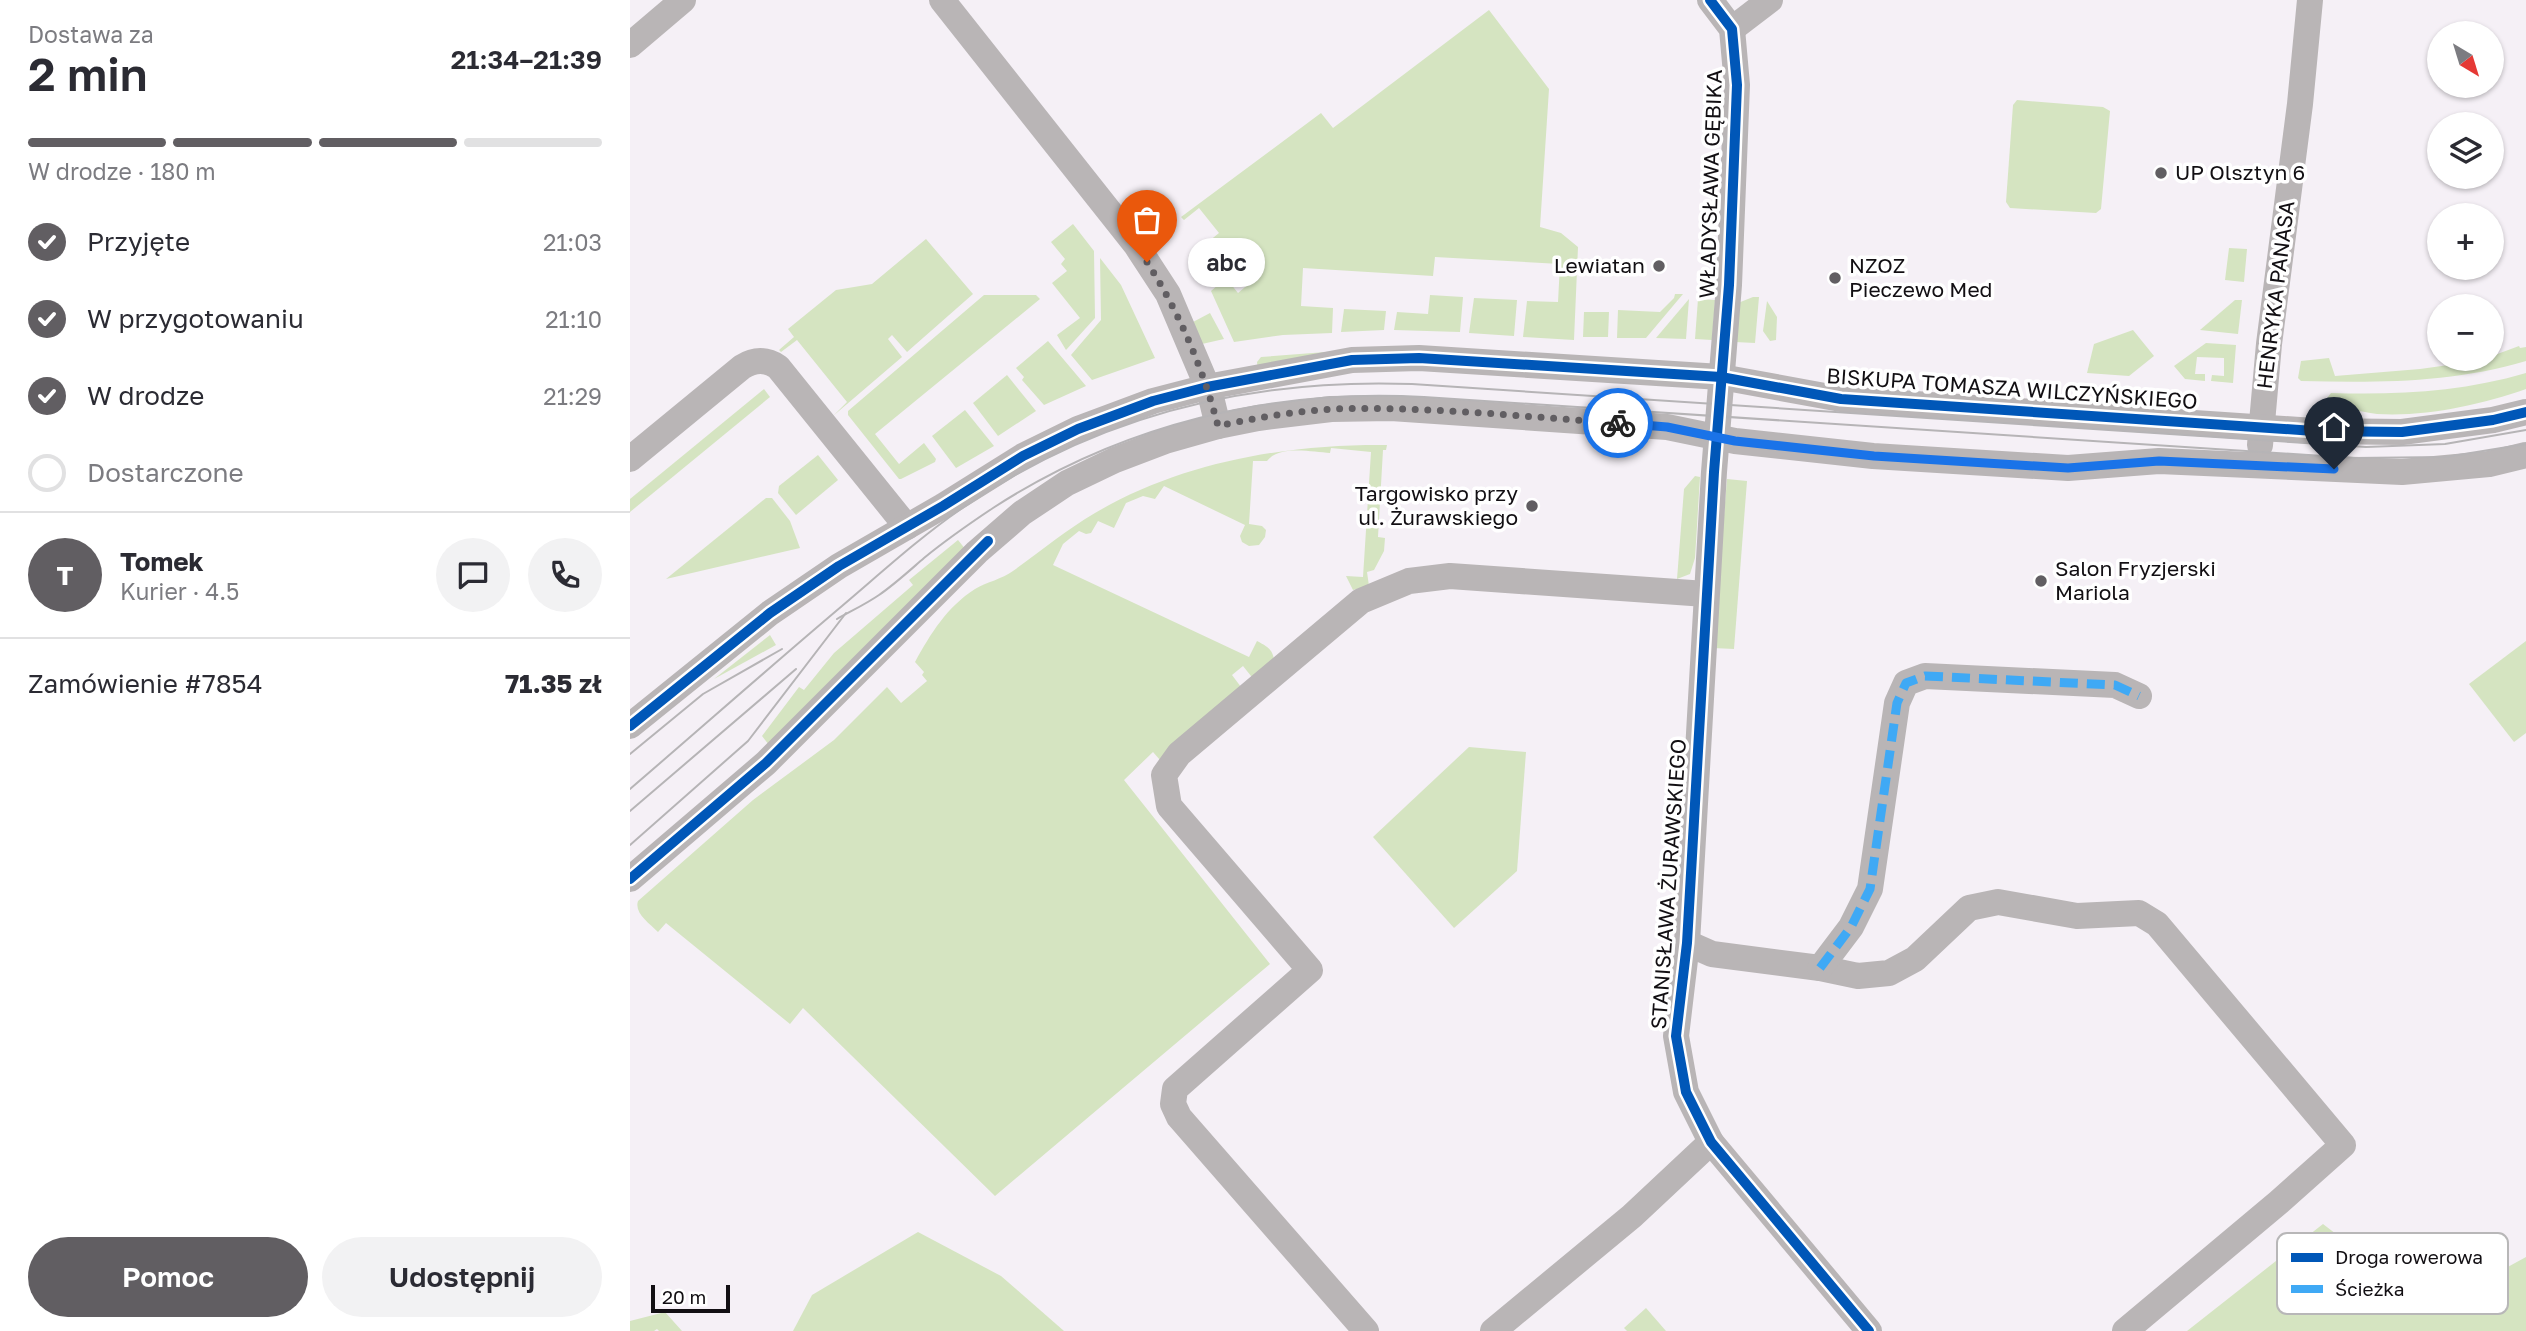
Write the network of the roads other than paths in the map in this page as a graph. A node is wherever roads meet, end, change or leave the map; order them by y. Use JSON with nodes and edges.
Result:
{"nodes":[{"id":1,"x":683,"y":0,"type":"edge"},
{"id":2,"x":942,"y":0,"type":"edge"},
{"id":3,"x":1710,"y":0,"type":"edge"},
{"id":4,"x":1770,"y":0,"type":"edge"},
{"id":5,"x":2310,"y":0,"type":"edge"},
{"id":6,"x":1732,"y":29,"type":"junction"},
{"id":7,"x":630,"y":45,"type":"edge"},
{"id":8,"x":1721,"y":377,"type":"junction"},
{"id":9,"x":1208,"y":387,"type":"junction"},
{"id":10,"x":2526,"y":412,"type":"edge"},
{"id":11,"x":1218,"y":426,"type":"junction"},
{"id":12,"x":2261,"y":427,"type":"junction"},
{"id":13,"x":1717,"y":438,"type":"junction"},
{"id":14,"x":2526,"y":455,"type":"edge"},
{"id":15,"x":630,"y":459,"type":"edge"},
{"id":16,"x":2258,"y":464,"type":"junction"},
{"id":17,"x":907,"y":527,"type":"junction"},
{"id":18,"x":1706,"y":594,"type":"junction"},
{"id":19,"x":2139,"y":696,"type":"dead end"},
{"id":20,"x":630,"y":726,"type":"edge"},
{"id":21,"x":630,"y":879,"type":"edge"},
{"id":22,"x":1687,"y":943,"type":"junction"},
{"id":23,"x":1821,"y":968,"type":"junction"},
{"id":24,"x":1711,"y":1142,"type":"junction"},
{"id":25,"x":1366,"y":1331,"type":"edge"},
{"id":26,"x":1493,"y":1331,"type":"edge"},
{"id":27,"x":1868,"y":1331,"type":"edge"},
{"id":28,"x":2125,"y":1331,"type":"edge"}],
"edges":[{"from":1,"to":7,"type":"street"},
{"from":2,"to":9,"type":"street"},
{"from":3,"to":6,"type":"street"},
{"from":4,"to":6,"type":"street"},
{"from":5,"to":12,"type":"street","name":"HENRYKA PANASA"},
{"from":6,"to":8,"type":"street","name":"WŁADYSŁAWA GĘBIKA"},
{"from":8,"to":9,"type":"street","name":"BISKUPA TOMASZA WILCZYŃSKIEGO"},
{"from":8,"to":12,"type":"street","name":"BISKUPA TOMASZA WILCZYŃSKIEGO"},
{"from":8,"to":13,"type":"street","name":"STANISŁAWA ŻURAWSKIEGO"},
{"from":9,"to":11,"type":"street"},
{"from":9,"to":17,"type":"street","name":"BISKUPA TOMASZA WILCZYŃSKIEGO"},
{"from":10,"to":12,"type":"street","name":"BISKUPA TOMASZA WILCZYŃSKIEGO"},
{"from":11,"to":13,"type":"street"},
{"from":11,"to":21,"type":"street"},
{"from":12,"to":16,"type":"street","name":"HENRYKA PANASA"},
{"from":13,"to":16,"type":"street"},
{"from":13,"to":18,"type":"street","name":"STANISŁAWA ŻURAWSKIEGO"},
{"from":14,"to":16,"type":"street"},
{"from":15,"to":17,"type":"street"},
{"from":17,"to":20,"type":"street","name":"BISKUPA TOMASZA WILCZYŃSKIEGO"},
{"from":18,"to":22,"type":"street","name":"STANISŁAWA ŻURAWSKIEGO"},
{"from":18,"to":25,"type":"street"},
{"from":19,"to":23,"type":"street"},
{"from":22,"to":23,"type":"street","name":"STANISŁAWA ŻURAWSKIEGO"},
{"from":22,"to":24,"type":"street","name":"STANISŁAWA ŻURAWSKIEGO"},
{"from":23,"to":28,"type":"street","name":"STANISŁAWA ŻURAWSKIEGO"},
{"from":24,"to":26,"type":"street"},
{"from":24,"to":27,"type":"street","name":"STANISŁAWA ŻURAWSKIEGO"}]}
